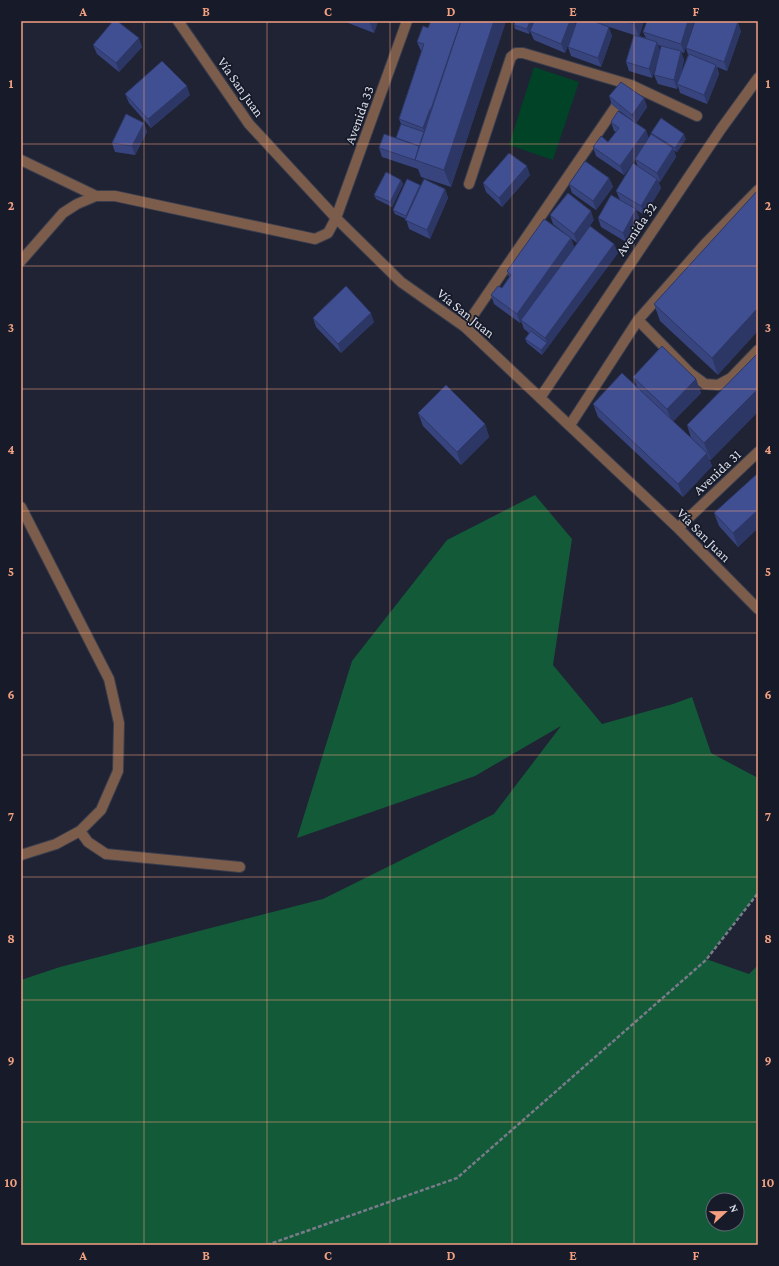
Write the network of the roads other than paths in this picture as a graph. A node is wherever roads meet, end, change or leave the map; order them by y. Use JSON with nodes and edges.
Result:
{"nodes":[{"id":1,"x":178,"y":21,"type":"edge"},
{"id":2,"x":407,"y":21,"type":"edge"},
{"id":3,"x":758,"y":78,"type":"edge"},
{"id":4,"x":631,"y":85,"type":"junction"},
{"id":5,"x":697,"y":116,"type":"dead end"},
{"id":6,"x":21,"y":160,"type":"edge"},
{"id":7,"x":469,"y":184,"type":"dead end"},
{"id":8,"x":758,"y":190,"type":"edge"},
{"id":9,"x":96,"y":196,"type":"junction"},
{"id":10,"x":336,"y":218,"type":"junction"},
{"id":11,"x":21,"y":261,"type":"edge"},
{"id":12,"x":638,"y":320,"type":"junction"},
{"id":13,"x":465,"y":327,"type":"junction"},
{"id":14,"x":758,"y":350,"type":"edge"},
{"id":15,"x":540,"y":398,"type":"junction"},
{"id":16,"x":570,"y":425,"type":"junction"},
{"id":17,"x":758,"y":452,"type":"edge"},
{"id":18,"x":21,"y":507,"type":"edge"},
{"id":19,"x":678,"y":528,"type":"junction"},
{"id":20,"x":758,"y":609,"type":"edge"},
{"id":21,"x":80,"y":831,"type":"junction"},
{"id":22,"x":21,"y":855,"type":"edge"},
{"id":23,"x":240,"y":867,"type":"dead end"}],
"edges":[{"from":1,"to":10,"type":"street","name":"Vía San Juan"},
{"from":2,"to":10,"type":"street","name":"Avenida 33"},
{"from":3,"to":15,"type":"street","name":"Avenida 32"},
{"from":4,"to":5,"type":"street"},
{"from":4,"to":7,"type":"street"},
{"from":4,"to":13,"type":"street"},
{"from":6,"to":9,"type":"street"},
{"from":8,"to":12,"type":"street"},
{"from":9,"to":10,"type":"street","name":"Avenida 33"},
{"from":9,"to":11,"type":"street"},
{"from":10,"to":13,"type":"street","name":"Vía San Juan"},
{"from":12,"to":14,"type":"street"},
{"from":12,"to":16,"type":"street"},
{"from":13,"to":15,"type":"street","name":"Vía San Juan"},
{"from":15,"to":16,"type":"street","name":"Vía San Juan"},
{"from":16,"to":19,"type":"street","name":"Vía San Juan"},
{"from":17,"to":19,"type":"street","name":"Avenida 31"},
{"from":18,"to":21,"type":"street"},
{"from":19,"to":20,"type":"street","name":"Vía San Juan"},
{"from":21,"to":22,"type":"street"},
{"from":21,"to":23,"type":"street"}]}
